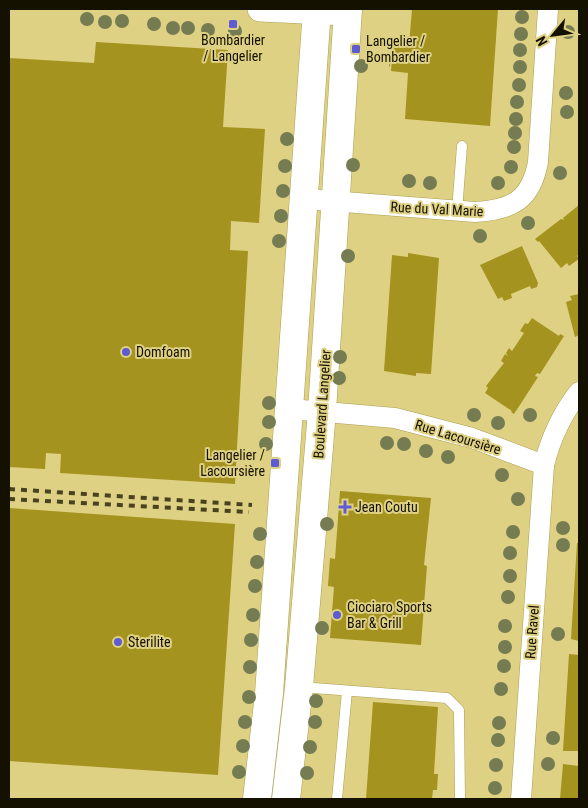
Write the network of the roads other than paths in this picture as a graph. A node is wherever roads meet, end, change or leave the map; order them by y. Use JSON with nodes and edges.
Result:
{"nodes":[{"id":1,"x":260,"y":9,"type":"edge"},
{"id":2,"x":548,"y":9,"type":"edge"},
{"id":3,"x":317,"y":10,"type":"edge"},
{"id":4,"x":348,"y":11,"type":"edge"},
{"id":5,"x":462,"y":146,"type":"dead end"},
{"id":6,"x":305,"y":199,"type":"junction"},
{"id":7,"x":336,"y":202,"type":"junction"},
{"id":8,"x":457,"y":211,"type":"junction"},
{"id":9,"x":579,"y":392,"type":"edge"},
{"id":10,"x":290,"y":409,"type":"junction"},
{"id":11,"x":322,"y":411,"type":"junction"},
{"id":12,"x":544,"y":464,"type":"junction"},
{"id":13,"x":299,"y":687,"type":"junction"},
{"id":14,"x":346,"y":691,"type":"junction"},
{"id":15,"x":257,"y":799,"type":"edge"},
{"id":16,"x":286,"y":799,"type":"edge"},
{"id":17,"x":337,"y":799,"type":"edge"},
{"id":18,"x":460,"y":799,"type":"edge"},
{"id":19,"x":521,"y":799,"type":"edge"}],
"edges":[{"from":1,"to":3,"type":"street"},
{"from":2,"to":8,"type":"street","name":"Rue du Val Marie"},
{"from":3,"to":4,"type":"street"},
{"from":3,"to":6,"type":"main road"},
{"from":4,"to":7,"type":"main road","name":"Boulevard Langelier"},
{"from":5,"to":8,"type":"lane"},
{"from":6,"to":7,"type":"street","name":"Rue du Val Marie"},
{"from":6,"to":10,"type":"main road"},
{"from":7,"to":8,"type":"street","name":"Rue du Val Marie"},
{"from":7,"to":11,"type":"main road","name":"Boulevard Langelier"},
{"from":9,"to":12,"type":"street"},
{"from":10,"to":11,"type":"street","name":"Rue Lacoursière"},
{"from":10,"to":15,"type":"main road"},
{"from":11,"to":12,"type":"street","name":"Rue Lacoursière"},
{"from":11,"to":13,"type":"main road","name":"Boulevard Langelier"},
{"from":12,"to":19,"type":"street","name":"Rue Ravel"},
{"from":13,"to":14,"type":"lane"},
{"from":13,"to":16,"type":"main road","name":"Boulevard Langelier"},
{"from":14,"to":17,"type":"lane"},
{"from":14,"to":18,"type":"lane"}]}
